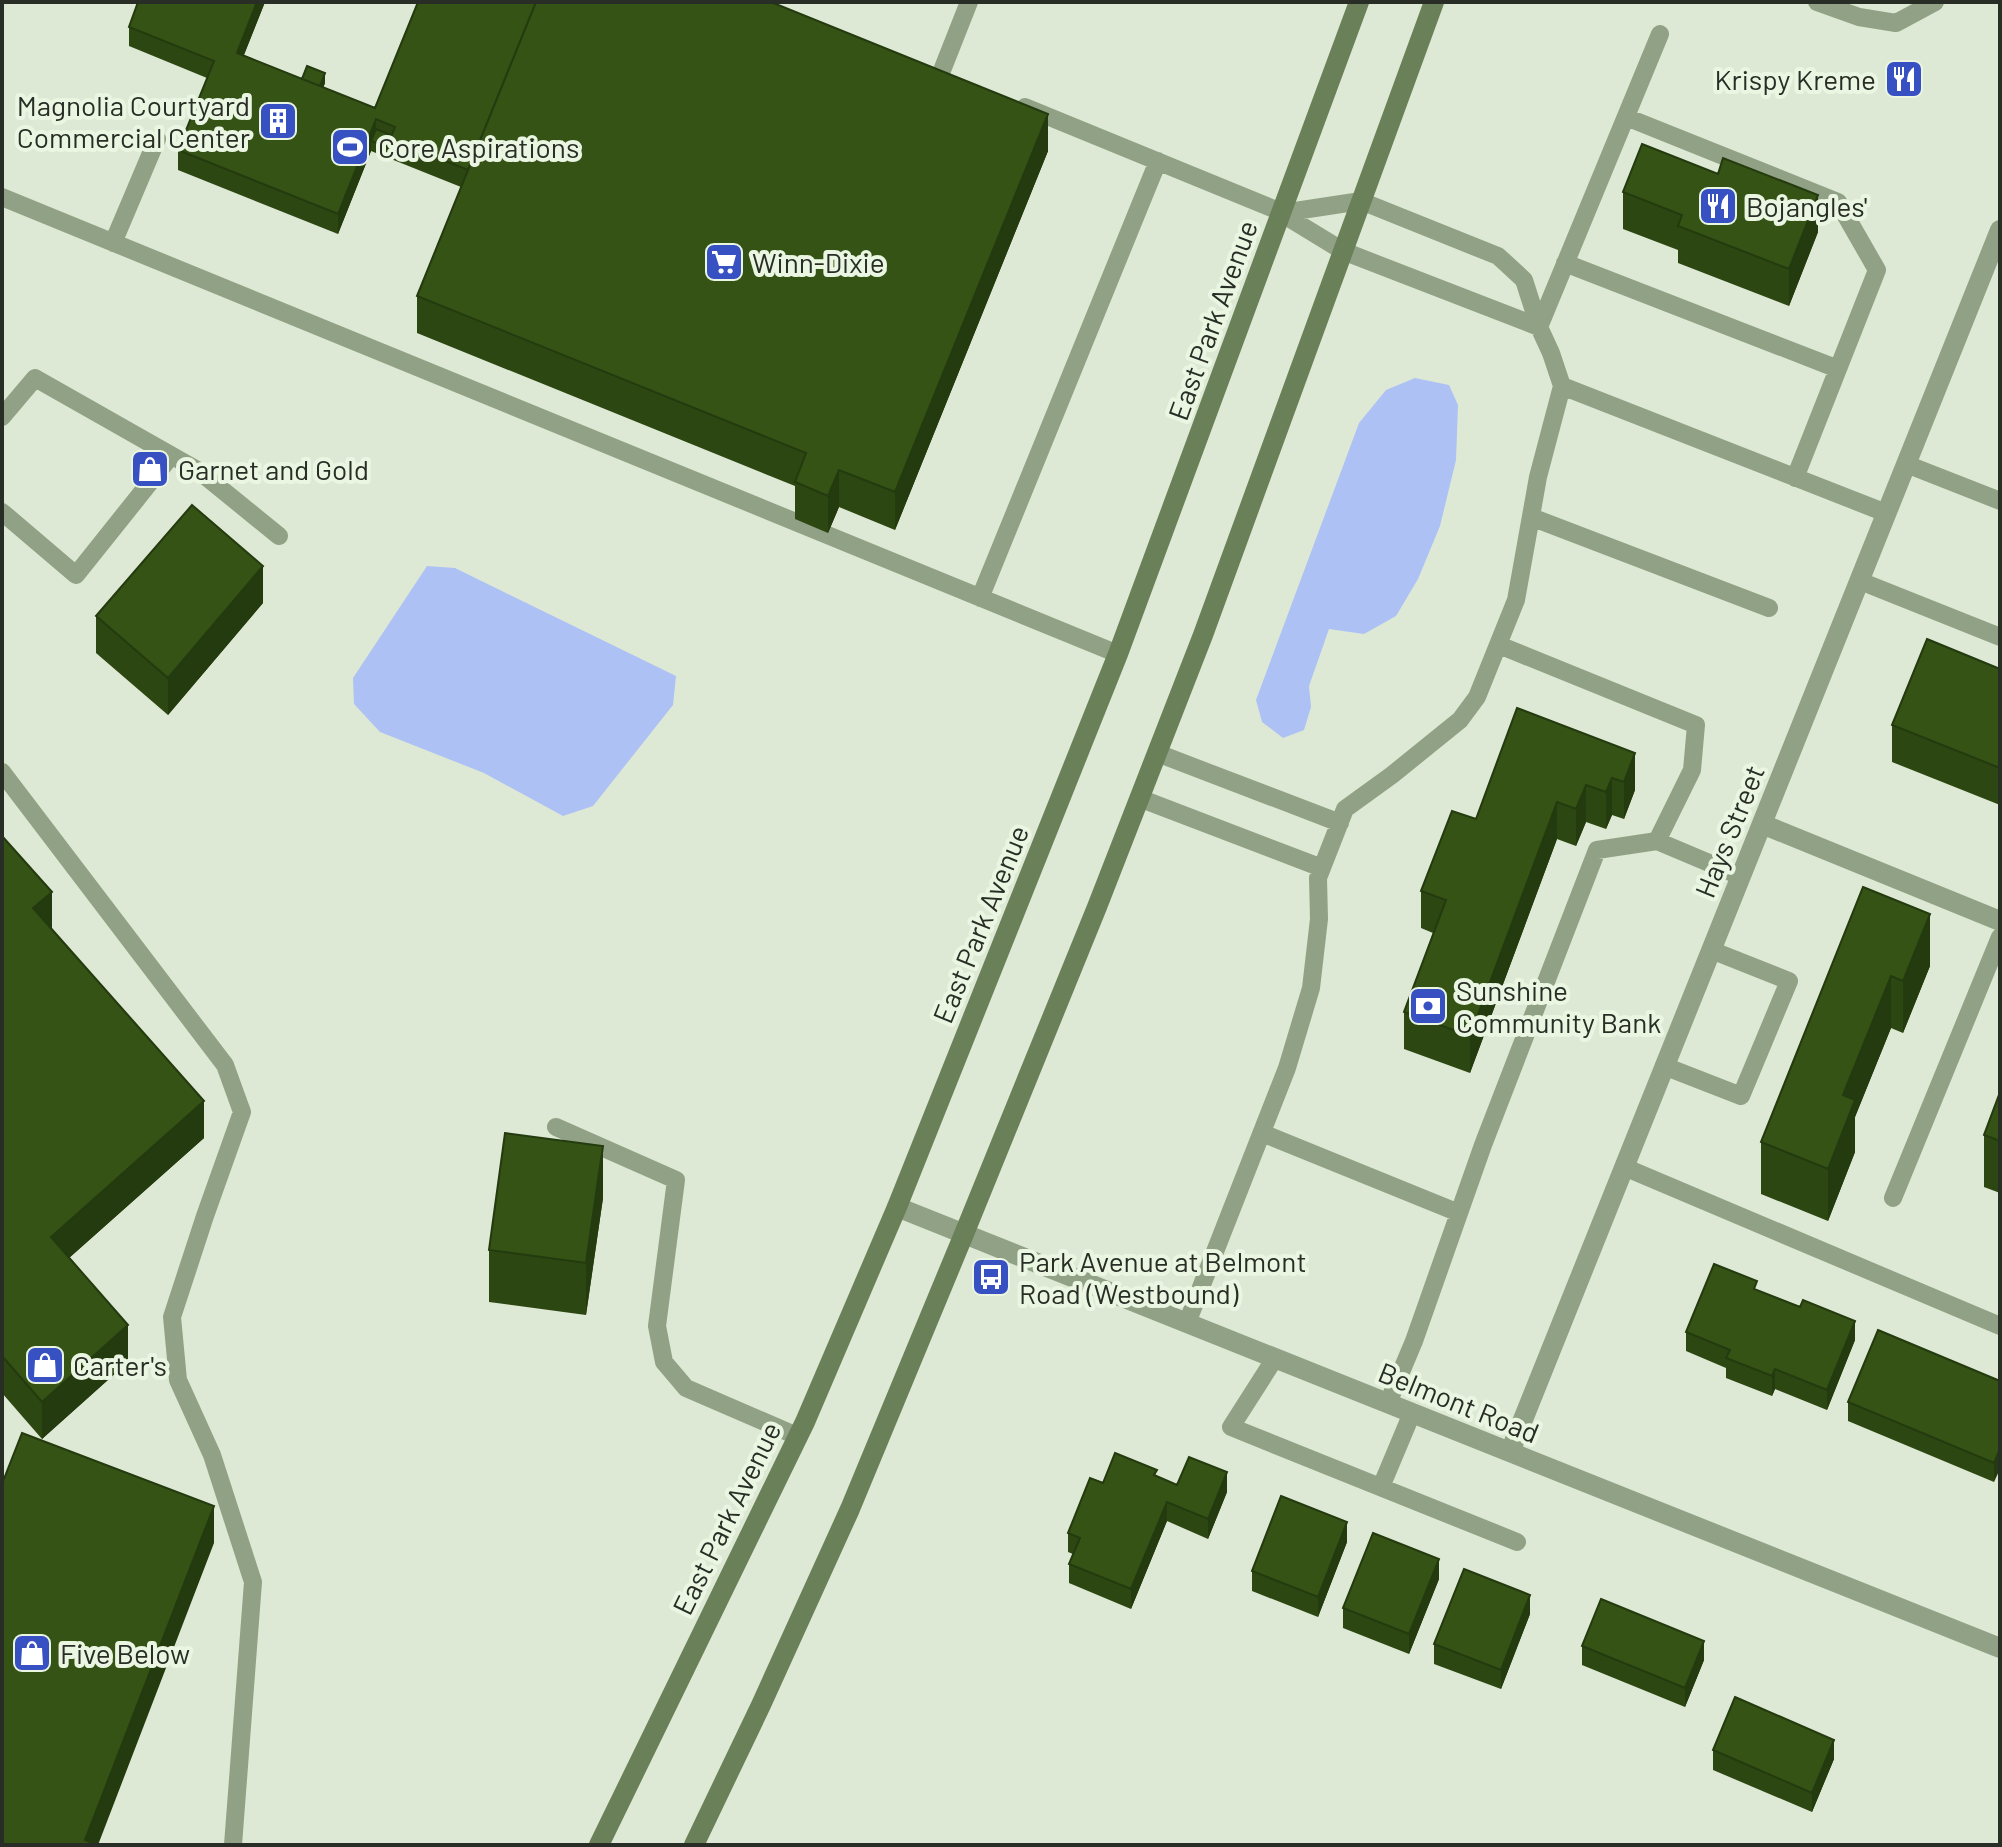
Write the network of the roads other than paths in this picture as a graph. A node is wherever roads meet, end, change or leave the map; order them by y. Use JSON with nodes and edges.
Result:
{"nodes":[{"id":1,"x":969,"y":2,"type":"edge"},
{"id":2,"x":1359,"y":2,"type":"edge"},
{"id":3,"x":1434,"y":2,"type":"edge"},
{"id":4,"x":1817,"y":2,"type":"edge"},
{"id":5,"x":1935,"y":2,"type":"edge"},
{"id":6,"x":1660,"y":34,"type":"dead end"},
{"id":7,"x":941,"y":73,"type":"edge"},
{"id":8,"x":1009,"y":101,"type":"edge"},
{"id":9,"x":1626,"y":117,"type":"junction"},
{"id":10,"x":157,"y":139,"type":"dead end"},
{"id":11,"x":1158,"y":161,"type":"junction"},
{"id":12,"x":2,"y":197,"type":"edge"},
{"id":13,"x":1361,"y":201,"type":"junction"},
{"id":14,"x":1282,"y":213,"type":"junction"},
{"id":15,"x":2000,"y":230,"type":"edge"},
{"id":16,"x":113,"y":243,"type":"junction"},
{"id":17,"x":1343,"y":251,"type":"junction"},
{"id":18,"x":1565,"y":263,"type":"junction"},
{"id":19,"x":1539,"y":327,"type":"junction"},
{"id":20,"x":1838,"y":369,"type":"junction"},
{"id":21,"x":1562,"y":386,"type":"junction"},
{"id":22,"x":2,"y":417,"type":"edge"},
{"id":23,"x":171,"y":456,"type":"junction"},
{"id":24,"x":1906,"y":464,"type":"junction"},
{"id":25,"x":1795,"y":478,"type":"junction"},
{"id":26,"x":2000,"y":501,"type":"edge"},
{"id":27,"x":2,"y":512,"type":"edge"},
{"id":28,"x":1886,"y":513,"type":"junction"},
{"id":29,"x":1531,"y":517,"type":"junction"},
{"id":30,"x":279,"y":536,"type":"dead end"},
{"id":31,"x":1860,"y":581,"type":"junction"},
{"id":32,"x":980,"y":598,"type":"junction"},
{"id":33,"x":1769,"y":608,"type":"dead end"},
{"id":34,"x":2000,"y":637,"type":"edge"},
{"id":35,"x":1499,"y":645,"type":"junction"},
{"id":36,"x":1118,"y":654,"type":"junction"},
{"id":37,"x":1157,"y":753,"type":"junction"},
{"id":38,"x":2,"y":772,"type":"edge"},
{"id":39,"x":1139,"y":798,"type":"junction"},
{"id":40,"x":1340,"y":823,"type":"junction"},
{"id":41,"x":1762,"y":824,"type":"junction"},
{"id":42,"x":1657,"y":841,"type":"junction"},
{"id":43,"x":1322,"y":868,"type":"junction"},
{"id":44,"x":1740,"y":876,"type":"junction"},
{"id":45,"x":2000,"y":921,"type":"edge"},
{"id":46,"x":2000,"y":937,"type":"edge"},
{"id":47,"x":1711,"y":950,"type":"junction"},
{"id":48,"x":1664,"y":1066,"type":"junction"},
{"id":49,"x":556,"y":1127,"type":"dead end"},
{"id":50,"x":1262,"y":1133,"type":"junction"},
{"id":51,"x":1624,"y":1167,"type":"junction"},
{"id":52,"x":1893,"y":1198,"type":"dead end"},
{"id":53,"x":897,"y":1207,"type":"junction"},
{"id":54,"x":1459,"y":1213,"type":"junction"},
{"id":55,"x":964,"y":1234,"type":"junction"},
{"id":56,"x":1187,"y":1323,"type":"junction"},
{"id":57,"x":2000,"y":1326,"type":"edge"},
{"id":58,"x":1275,"y":1358,"type":"junction"},
{"id":59,"x":1388,"y":1403,"type":"junction"},
{"id":60,"x":1412,"y":1413,"type":"junction"},
{"id":61,"x":797,"y":1436,"type":"junction"},
{"id":62,"x":1510,"y":1452,"type":"junction"},
{"id":63,"x":1381,"y":1487,"type":"junction"},
{"id":64,"x":1517,"y":1542,"type":"dead end"},
{"id":65,"x":2000,"y":1648,"type":"edge"},
{"id":66,"x":233,"y":1845,"type":"edge"},
{"id":67,"x":599,"y":1845,"type":"edge"},
{"id":68,"x":694,"y":1845,"type":"edge"}],
"edges":[{"from":1,"to":7,"type":"lane"},
{"from":2,"to":14,"type":"main road","name":"East Park Avenue"},
{"from":3,"to":13,"type":"main road"},
{"from":4,"to":5,"type":"lane"},
{"from":6,"to":9,"type":"lane"},
{"from":8,"to":11,"type":"lane"},
{"from":9,"to":18,"type":"lane"},
{"from":9,"to":20,"type":"lane"},
{"from":10,"to":16,"type":"lane"},
{"from":11,"to":14,"type":"lane"},
{"from":11,"to":32,"type":"lane"},
{"from":12,"to":16,"type":"lane"},
{"from":13,"to":14,"type":"lane"},
{"from":13,"to":17,"type":"main road"},
{"from":13,"to":19,"type":"lane"},
{"from":14,"to":17,"type":"lane"},
{"from":14,"to":36,"type":"main road","name":"East Park Avenue"},
{"from":15,"to":24,"type":"street","name":"Hays Street"},
{"from":16,"to":32,"type":"lane"},
{"from":17,"to":19,"type":"lane"},
{"from":17,"to":37,"type":"main road"},
{"from":18,"to":19,"type":"lane"},
{"from":18,"to":20,"type":"lane"},
{"from":19,"to":21,"type":"lane"},
{"from":20,"to":25,"type":"lane"},
{"from":21,"to":25,"type":"lane"},
{"from":21,"to":29,"type":"lane"},
{"from":22,"to":23,"type":"lane"},
{"from":23,"to":27,"type":"lane"},
{"from":23,"to":30,"type":"lane"},
{"from":24,"to":26,"type":"lane"},
{"from":24,"to":28,"type":"street","name":"Hays Street"},
{"from":25,"to":28,"type":"lane"},
{"from":28,"to":31,"type":"street","name":"Hays Street"},
{"from":29,"to":33,"type":"lane"},
{"from":29,"to":35,"type":"lane"},
{"from":31,"to":34,"type":"lane"},
{"from":31,"to":41,"type":"street","name":"Hays Street"},
{"from":32,"to":36,"type":"lane"},
{"from":35,"to":40,"type":"lane"},
{"from":35,"to":42,"type":"lane"},
{"from":36,"to":53,"type":"main road","name":"East Park Avenue"},
{"from":37,"to":39,"type":"main road"},
{"from":37,"to":40,"type":"lane"},
{"from":38,"to":66,"type":"lane"},
{"from":39,"to":43,"type":"lane"},
{"from":39,"to":55,"type":"main road"},
{"from":40,"to":43,"type":"lane"},
{"from":41,"to":44,"type":"street","name":"Hays Street"},
{"from":41,"to":45,"type":"street"},
{"from":42,"to":44,"type":"lane"},
{"from":42,"to":54,"type":"lane"},
{"from":43,"to":50,"type":"lane"},
{"from":44,"to":47,"type":"street","name":"Hays Street"},
{"from":46,"to":52,"type":"lane"},
{"from":47,"to":48,"type":"street","name":"Hays Street"},
{"from":47,"to":48,"type":"lane"},
{"from":48,"to":51,"type":"street","name":"Hays Street"},
{"from":49,"to":61,"type":"lane"},
{"from":50,"to":54,"type":"lane"},
{"from":50,"to":56,"type":"lane"},
{"from":51,"to":57,"type":"lane"},
{"from":51,"to":62,"type":"street","name":"Hays Street"},
{"from":53,"to":55,"type":"street","name":"Belmont Road"},
{"from":53,"to":61,"type":"main road","name":"East Park Avenue"},
{"from":54,"to":59,"type":"lane"},
{"from":55,"to":56,"type":"street","name":"Belmont Road"},
{"from":55,"to":68,"type":"main road"},
{"from":56,"to":58,"type":"street","name":"Belmont Road"},
{"from":58,"to":59,"type":"street","name":"Belmont Road"},
{"from":58,"to":63,"type":"lane"},
{"from":59,"to":60,"type":"street","name":"Belmont Road"},
{"from":60,"to":62,"type":"street","name":"Belmont Road"},
{"from":60,"to":63,"type":"lane"},
{"from":61,"to":67,"type":"main road","name":"East Park Avenue"},
{"from":62,"to":65,"type":"street","name":"Belmont Road"},
{"from":63,"to":64,"type":"lane"}]}
